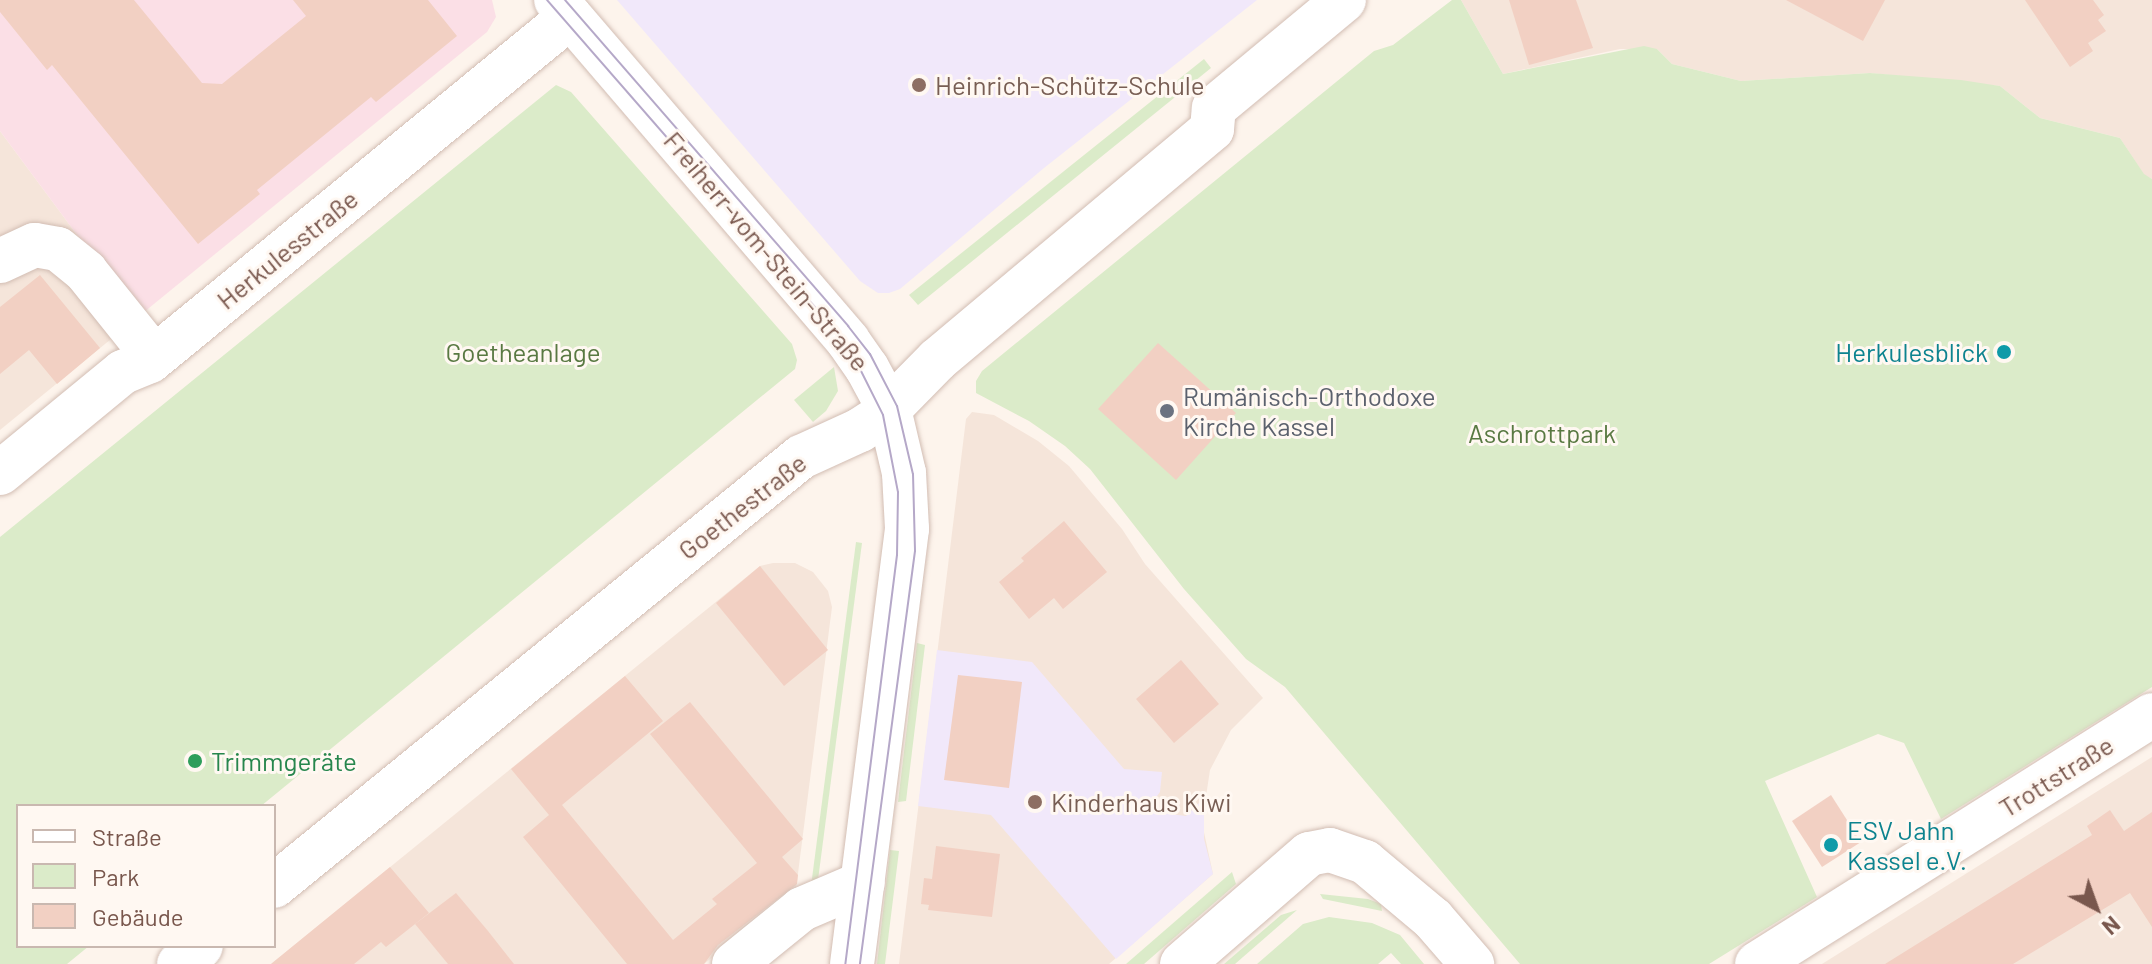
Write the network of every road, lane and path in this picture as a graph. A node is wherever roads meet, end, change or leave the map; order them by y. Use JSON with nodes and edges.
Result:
{"nodes":[{"id":1,"x":1344,"y":0,"type":"edge"},
{"id":2,"x":563,"y":8,"type":"edge"},
{"id":3,"x":0,"y":261,"type":"edge"},
{"id":4,"x":154,"y":357,"type":"junction"},
{"id":5,"x":889,"y":409,"type":"junction"},
{"id":6,"x":0,"y":473,"type":"edge"},
{"id":7,"x":2152,"y":715,"type":"edge"},
{"id":8,"x":863,"y":883,"type":"junction"},
{"id":9,"x":276,"y":884,"type":"edge"},
{"id":10,"x":199,"y":948,"type":"edge"},
{"id":11,"x":179,"y":964,"type":"edge"},
{"id":12,"x":734,"y":964,"type":"edge"},
{"id":13,"x":852,"y":964,"type":"edge"},
{"id":14,"x":1182,"y":964,"type":"edge"},
{"id":15,"x":1472,"y":964,"type":"edge"},
{"id":16,"x":1757,"y":964,"type":"edge"}],
"edges":[{"from":1,"to":5,"type":"street","name":"Goethestraße"},
{"from":2,"to":4,"type":"street","name":"Herkulesstraße"},
{"from":2,"to":5,"type":"street","name":"Freiherr-vom-Stein-Straße"},
{"from":3,"to":4,"type":"street"},
{"from":4,"to":6,"type":"street","name":"Herkulesstraße"},
{"from":5,"to":8,"type":"street","name":"Freiherr-vom-Stein-Straße"},
{"from":5,"to":9,"type":"street","name":"Goethestraße"},
{"from":7,"to":16,"type":"street","name":"Trottstraße"},
{"from":8,"to":12,"type":"street"},
{"from":8,"to":13,"type":"street","name":"Freiherr-vom-Stein-Straße"},
{"from":10,"to":11,"type":"street"},
{"from":14,"to":15,"type":"street"}]}
